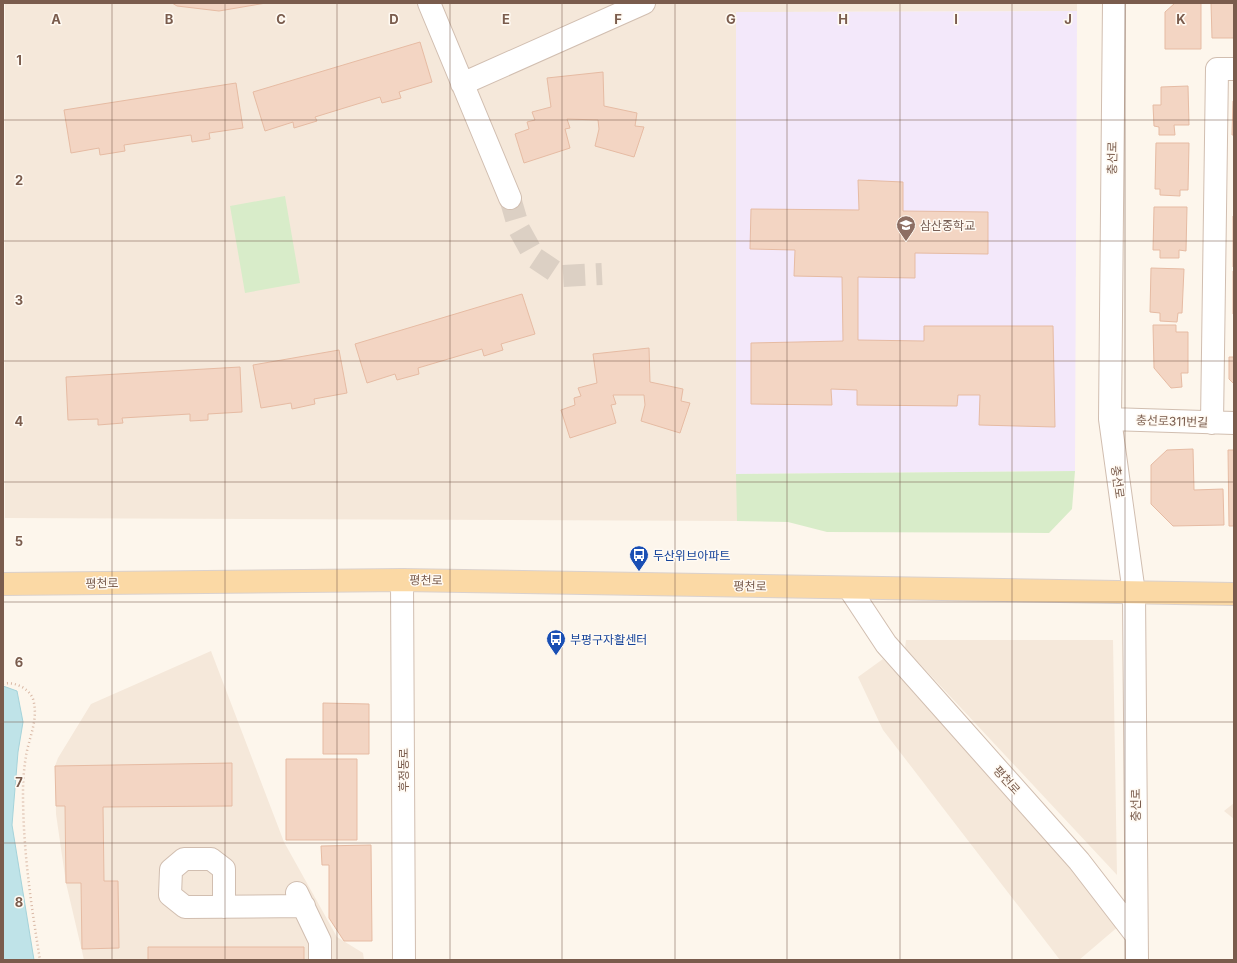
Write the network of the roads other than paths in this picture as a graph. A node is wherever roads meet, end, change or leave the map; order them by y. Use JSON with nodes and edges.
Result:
{"nodes":[{"id":1,"x":429,"y":3,"type":"edge"},
{"id":2,"x":644,"y":3,"type":"edge"},
{"id":3,"x":1114,"y":3,"type":"edge"},
{"id":4,"x":1234,"y":69,"type":"edge"},
{"id":5,"x":462,"y":84,"type":"junction"},
{"id":6,"x":510,"y":198,"type":"tunnel mouth"},
{"id":7,"x":1110,"y":419,"type":"junction"},
{"id":8,"x":1212,"y":423,"type":"junction"},
{"id":9,"x":1234,"y":423,"type":"edge"},
{"id":10,"x":402,"y":580,"type":"junction"},
{"id":11,"x":3,"y":584,"type":"edge"},
{"id":12,"x":849,"y":588,"type":"junction"},
{"id":13,"x":1134,"y":593,"type":"junction"},
{"id":14,"x":1234,"y":594,"type":"edge"},
{"id":15,"x":224,"y":907,"type":"dead end"},
{"id":16,"x":1136,"y":935,"type":"junction"},
{"id":17,"x":320,"y":960,"type":"edge"},
{"id":18,"x":404,"y":960,"type":"edge"},
{"id":19,"x":1137,"y":960,"type":"edge"}],
"edges":[{"from":1,"to":5,"type":"street"},
{"from":2,"to":5,"type":"street"},
{"from":3,"to":7,"type":"street","name":"충선로"},
{"from":4,"to":8,"type":"street"},
{"from":5,"to":6,"type":"street"},
{"from":7,"to":8,"type":"street","name":"충선로311번길"},
{"from":7,"to":13,"type":"street","name":"충선로"},
{"from":8,"to":9,"type":"street","name":"충선로311번길"},
{"from":10,"to":11,"type":"main road","name":"평천로"},
{"from":10,"to":12,"type":"main road","name":"평천로"},
{"from":10,"to":18,"type":"street","name":"후정동로"},
{"from":12,"to":13,"type":"main road","name":"평천로"},
{"from":12,"to":16,"type":"street","name":"평천로"},
{"from":13,"to":14,"type":"main road","name":"평천로"},
{"from":13,"to":16,"type":"street","name":"충선로"},
{"from":15,"to":17,"type":"street"},
{"from":16,"to":19,"type":"street","name":"충선로"}]}
